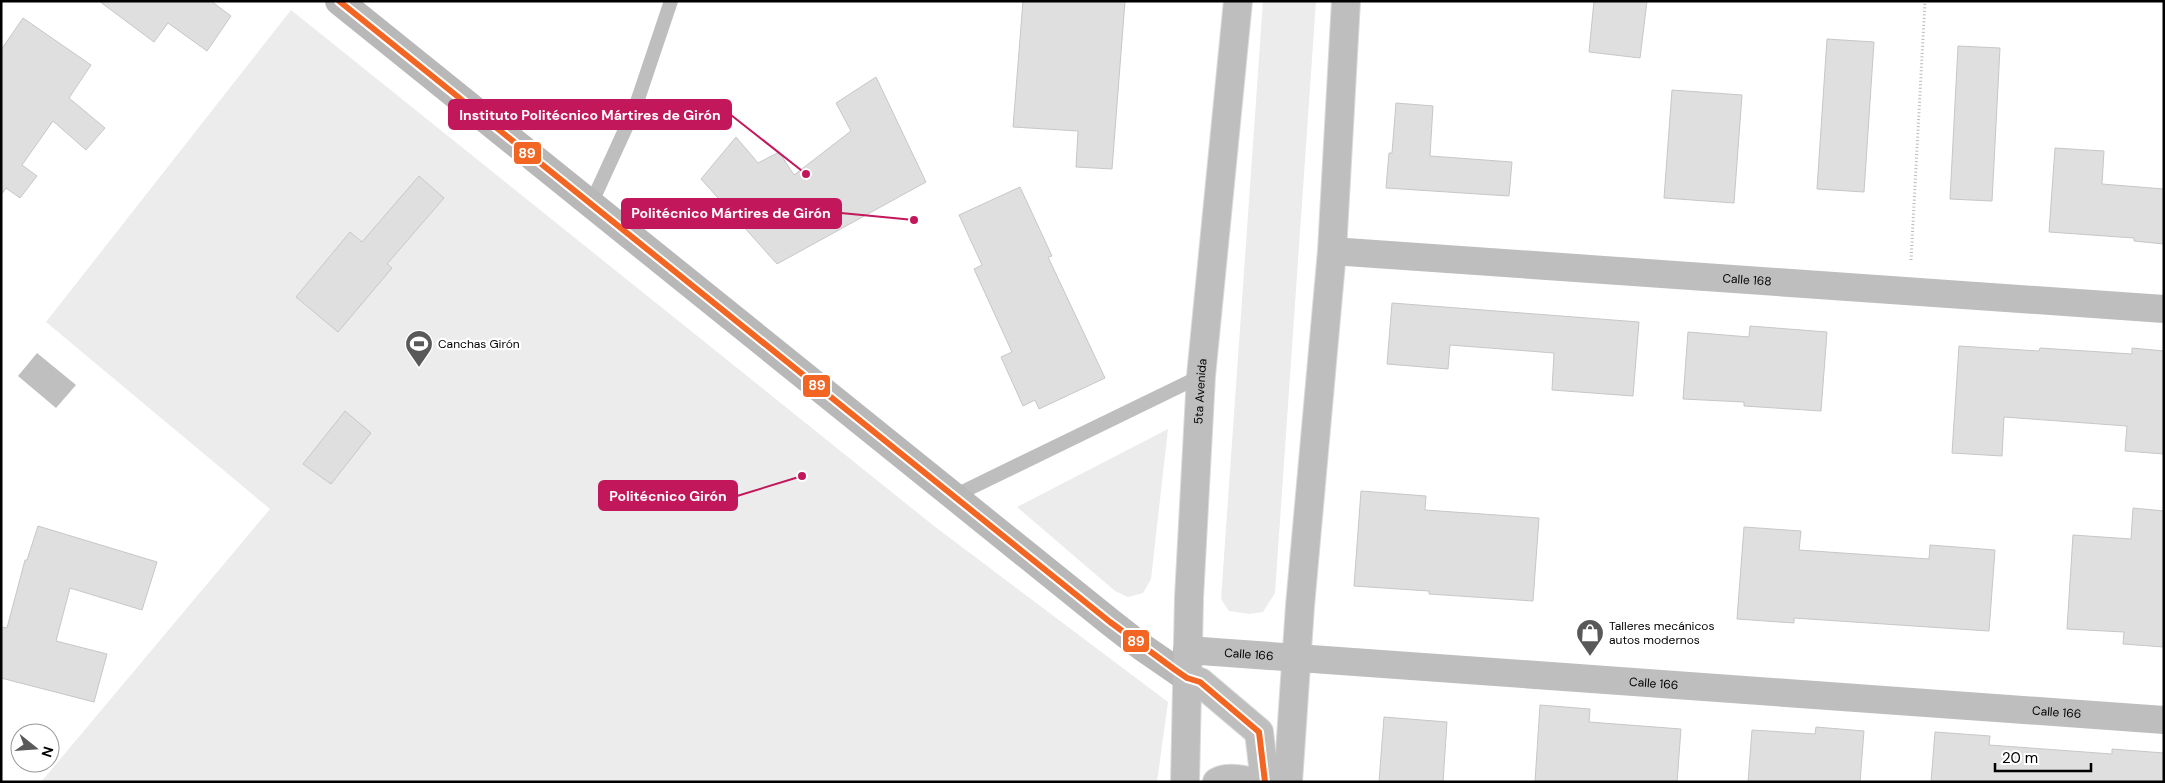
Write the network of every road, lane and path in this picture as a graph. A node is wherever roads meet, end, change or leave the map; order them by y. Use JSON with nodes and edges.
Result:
{"nodes":[{"id":1,"x":339,"y":1,"type":"edge"},
{"id":2,"x":670,"y":1,"type":"edge"},
{"id":3,"x":1238,"y":1,"type":"edge"},
{"id":4,"x":1346,"y":1,"type":"edge"},
{"id":5,"x":1925,"y":1,"type":"edge"},
{"id":6,"x":591,"y":204,"type":"junction"},
{"id":7,"x":1332,"y":251,"type":"junction"},
{"id":8,"x":1909,"y":291,"type":"junction"},
{"id":9,"x":2164,"y":309,"type":"edge"},
{"id":10,"x":1201,"y":376,"type":"junction"},
{"id":11,"x":954,"y":496,"type":"junction"},
{"id":12,"x":1142,"y":648,"type":"junction"},
{"id":13,"x":1187,"y":650,"type":"junction"},
{"id":14,"x":1296,"y":660,"type":"junction"},
{"id":15,"x":1187,"y":678,"type":"junction"},
{"id":16,"x":2164,"y":720,"type":"edge"},
{"id":17,"x":1185,"y":782,"type":"edge"},
{"id":18,"x":1218,"y":782,"type":"edge"},
{"id":19,"x":1253,"y":782,"type":"edge"},
{"id":20,"x":1264,"y":782,"type":"edge"},
{"id":21,"x":1288,"y":782,"type":"edge"}],
"edges":[{"from":1,"to":6,"type":"street"},
{"from":2,"to":6,"type":"lane"},
{"from":3,"to":10,"type":"main road","name":"5ta Avenida"},
{"from":4,"to":7,"type":"main road"},
{"from":5,"to":8,"type":"path"},
{"from":6,"to":11,"type":"street"},
{"from":7,"to":8,"type":"main road","name":"Calle 168"},
{"from":7,"to":14,"type":"main road"},
{"from":8,"to":9,"type":"main road","name":"Calle 168"},
{"from":10,"to":11,"type":"lane"},
{"from":10,"to":13,"type":"main road","name":"5ta Avenida"},
{"from":11,"to":12,"type":"street"},
{"from":12,"to":13,"type":"street","name":"Calle 166"},
{"from":12,"to":15,"type":"street"},
{"from":13,"to":14,"type":"main road","name":"Calle 166"},
{"from":13,"to":15,"type":"main road","name":"5ta Avenida"},
{"from":14,"to":16,"type":"main road","name":"Calle 166"},
{"from":14,"to":21,"type":"main road"},
{"from":15,"to":17,"type":"main road","name":"5ta Avenida"},
{"from":15,"to":20,"type":"main road"},
{"from":18,"to":19,"type":"main road"}]}
